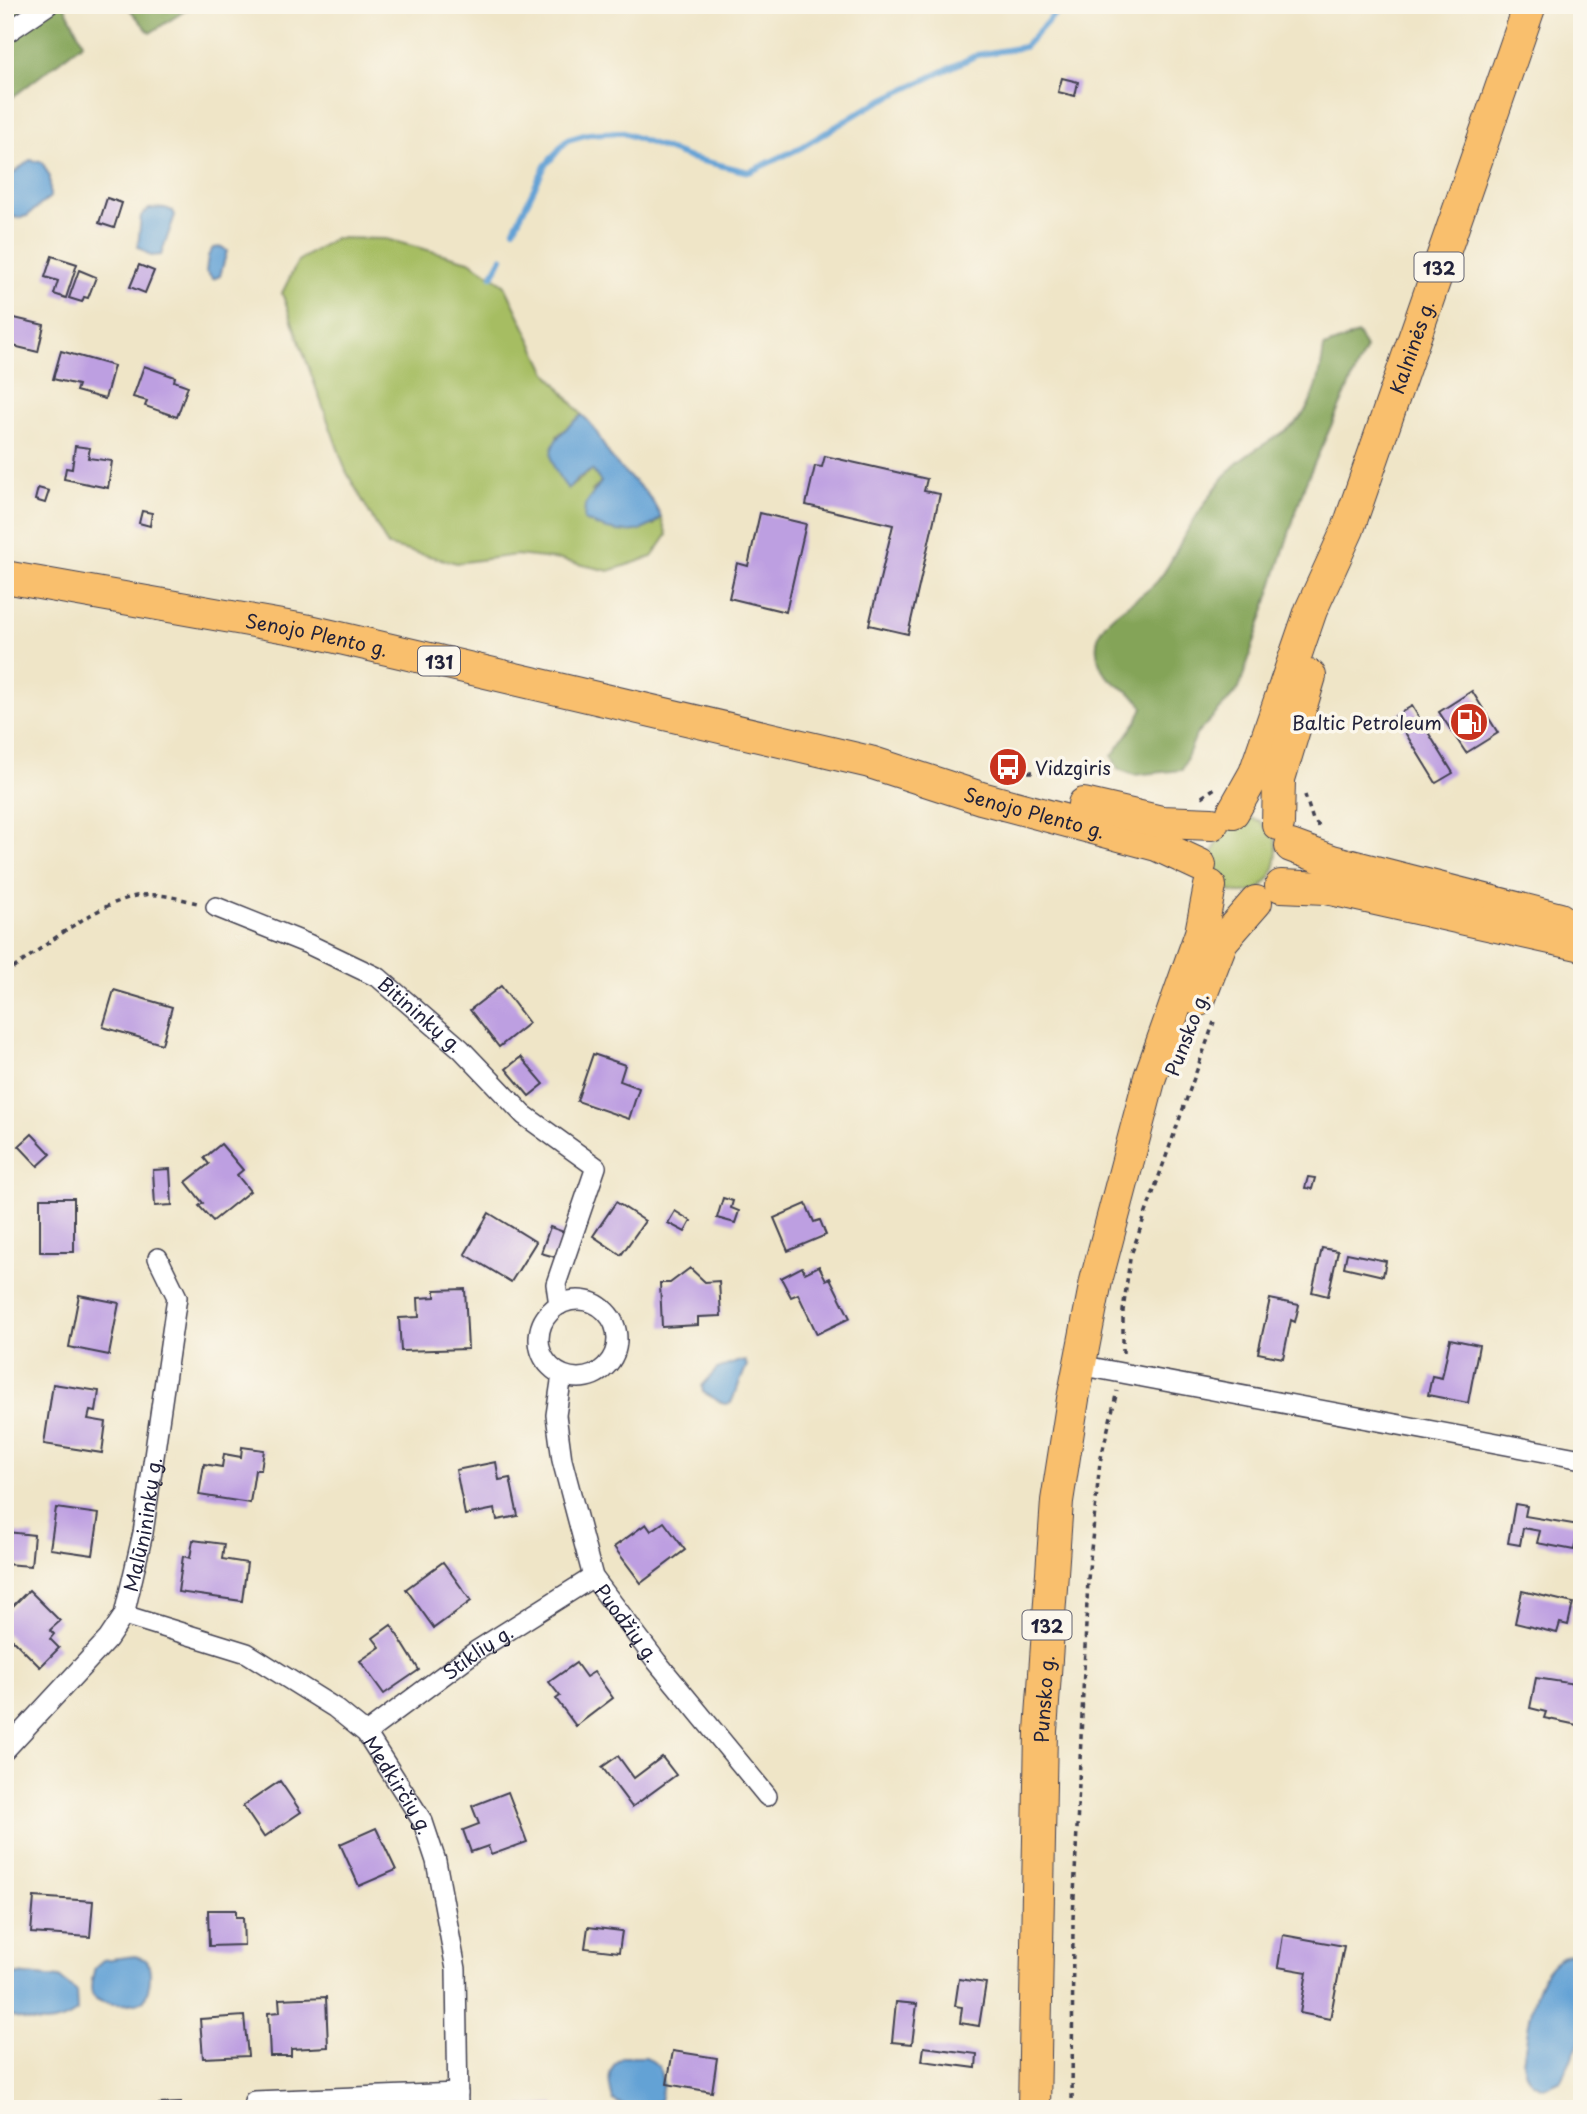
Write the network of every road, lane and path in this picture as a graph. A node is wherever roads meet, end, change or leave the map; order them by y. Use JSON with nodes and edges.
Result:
{"nodes":[{"id":1,"x":48,"y":5,"type":"edge"},
{"id":2,"x":1530,"y":5,"type":"edge"},
{"id":3,"x":5,"y":34,"type":"edge"},
{"id":4,"x":1348,"y":529,"type":"junction"},
{"id":5,"x":5,"y":577,"type":"edge"},
{"id":6,"x":870,"y":762,"type":"junction"},
{"id":7,"x":1028,"y":772,"type":"dead end"},
{"id":8,"x":1094,"y":779,"type":"dead end"},
{"id":9,"x":1279,"y":779,"type":"junction"},
{"id":10,"x":1215,"y":805,"type":"junction"},
{"id":11,"x":1284,"y":835,"type":"junction"},
{"id":12,"x":1335,"y":853,"type":"junction"},
{"id":13,"x":1205,"y":876,"type":"junction"},
{"id":14,"x":1269,"y":894,"type":"junction"},
{"id":15,"x":216,"y":907,"type":"joint"},
{"id":16,"x":1582,"y":925,"type":"edge"},
{"id":17,"x":1582,"y":945,"type":"edge"},
{"id":18,"x":5,"y":974,"type":"edge"},
{"id":19,"x":1215,"y":1019,"type":"dead end"},
{"id":20,"x":1126,"y":1172,"type":"junction"},
{"id":21,"x":158,"y":1258,"type":"dead end"},
{"id":22,"x":559,"y":1305,"type":"junction"},
{"id":23,"x":1079,"y":1365,"type":"junction"},
{"id":24,"x":1120,"y":1372,"type":"junction"},
{"id":25,"x":562,"y":1375,"type":"junction"},
{"id":26,"x":1582,"y":1459,"type":"edge"},
{"id":27,"x":593,"y":1577,"type":"junction"},
{"id":28,"x":124,"y":1615,"type":"junction"},
{"id":29,"x":366,"y":1733,"type":"junction"},
{"id":30,"x":5,"y":1749,"type":"edge"},
{"id":31,"x":767,"y":1796,"type":"dead end"},
{"id":32,"x":254,"y":2101,"type":"dead end"},
{"id":33,"x":458,"y":2101,"type":"edge"},
{"id":34,"x":1034,"y":2109,"type":"edge"},
{"id":35,"x":1072,"y":2109,"type":"edge"}],
"edges":[{"from":1,"to":3,"type":"street"},
{"from":2,"to":4,"type":"main road","name":"Kalninės g.","number":"132"},
{"from":4,"to":9,"type":"main road","name":"Kalninės g."},
{"from":4,"to":10,"type":"main road","name":"Kalninės g."},
{"from":5,"to":6,"type":"main road","name":"Senojo Plento g.","number":"131"},
{"from":6,"to":10,"type":"main road","name":"Senojo Plento g."},
{"from":6,"to":13,"type":"main road","name":"Senojo Plento g."},
{"from":7,"to":8,"type":"path"},
{"from":9,"to":11,"type":"main road","name":"Kalninės g."},
{"from":9,"to":12,"type":"path"},
{"from":10,"to":11,"type":"main road"},
{"from":10,"to":13,"type":"main road"},
{"from":11,"to":12,"type":"main road"},
{"from":11,"to":14,"type":"main road"},
{"from":12,"to":16,"type":"main road"},
{"from":13,"to":14,"type":"main road"},
{"from":13,"to":20,"type":"main road","name":"Punsko g."},
{"from":14,"to":17,"type":"main road"},
{"from":14,"to":20,"type":"main road","name":"Punsko g."},
{"from":15,"to":18,"type":"path"},
{"from":15,"to":22,"type":"street","name":"Bitininkų g."},
{"from":19,"to":24,"type":"path"},
{"from":20,"to":23,"type":"main road","name":"Punsko g.","number":"132"},
{"from":21,"to":28,"type":"street","name":"Malūnininkų g."},
{"from":22,"to":25,"type":"street"},
{"from":22,"to":25,"type":"street"},
{"from":23,"to":24,"type":"street"},
{"from":23,"to":34,"type":"main road","name":"Punsko g.","number":"132"},
{"from":24,"to":26,"type":"street"},
{"from":24,"to":35,"type":"path"},
{"from":25,"to":27,"type":"street","name":"Puodžių g."},
{"from":27,"to":29,"type":"street","name":"Stiklių g."},
{"from":27,"to":31,"type":"street","name":"Puodžių g."},
{"from":28,"to":29,"type":"street","name":"Medkirčių g."},
{"from":28,"to":30,"type":"street","name":"Malūnininkų g."},
{"from":29,"to":33,"type":"street","name":"Medkirčių g."},
{"from":32,"to":33,"type":"street"}]}
